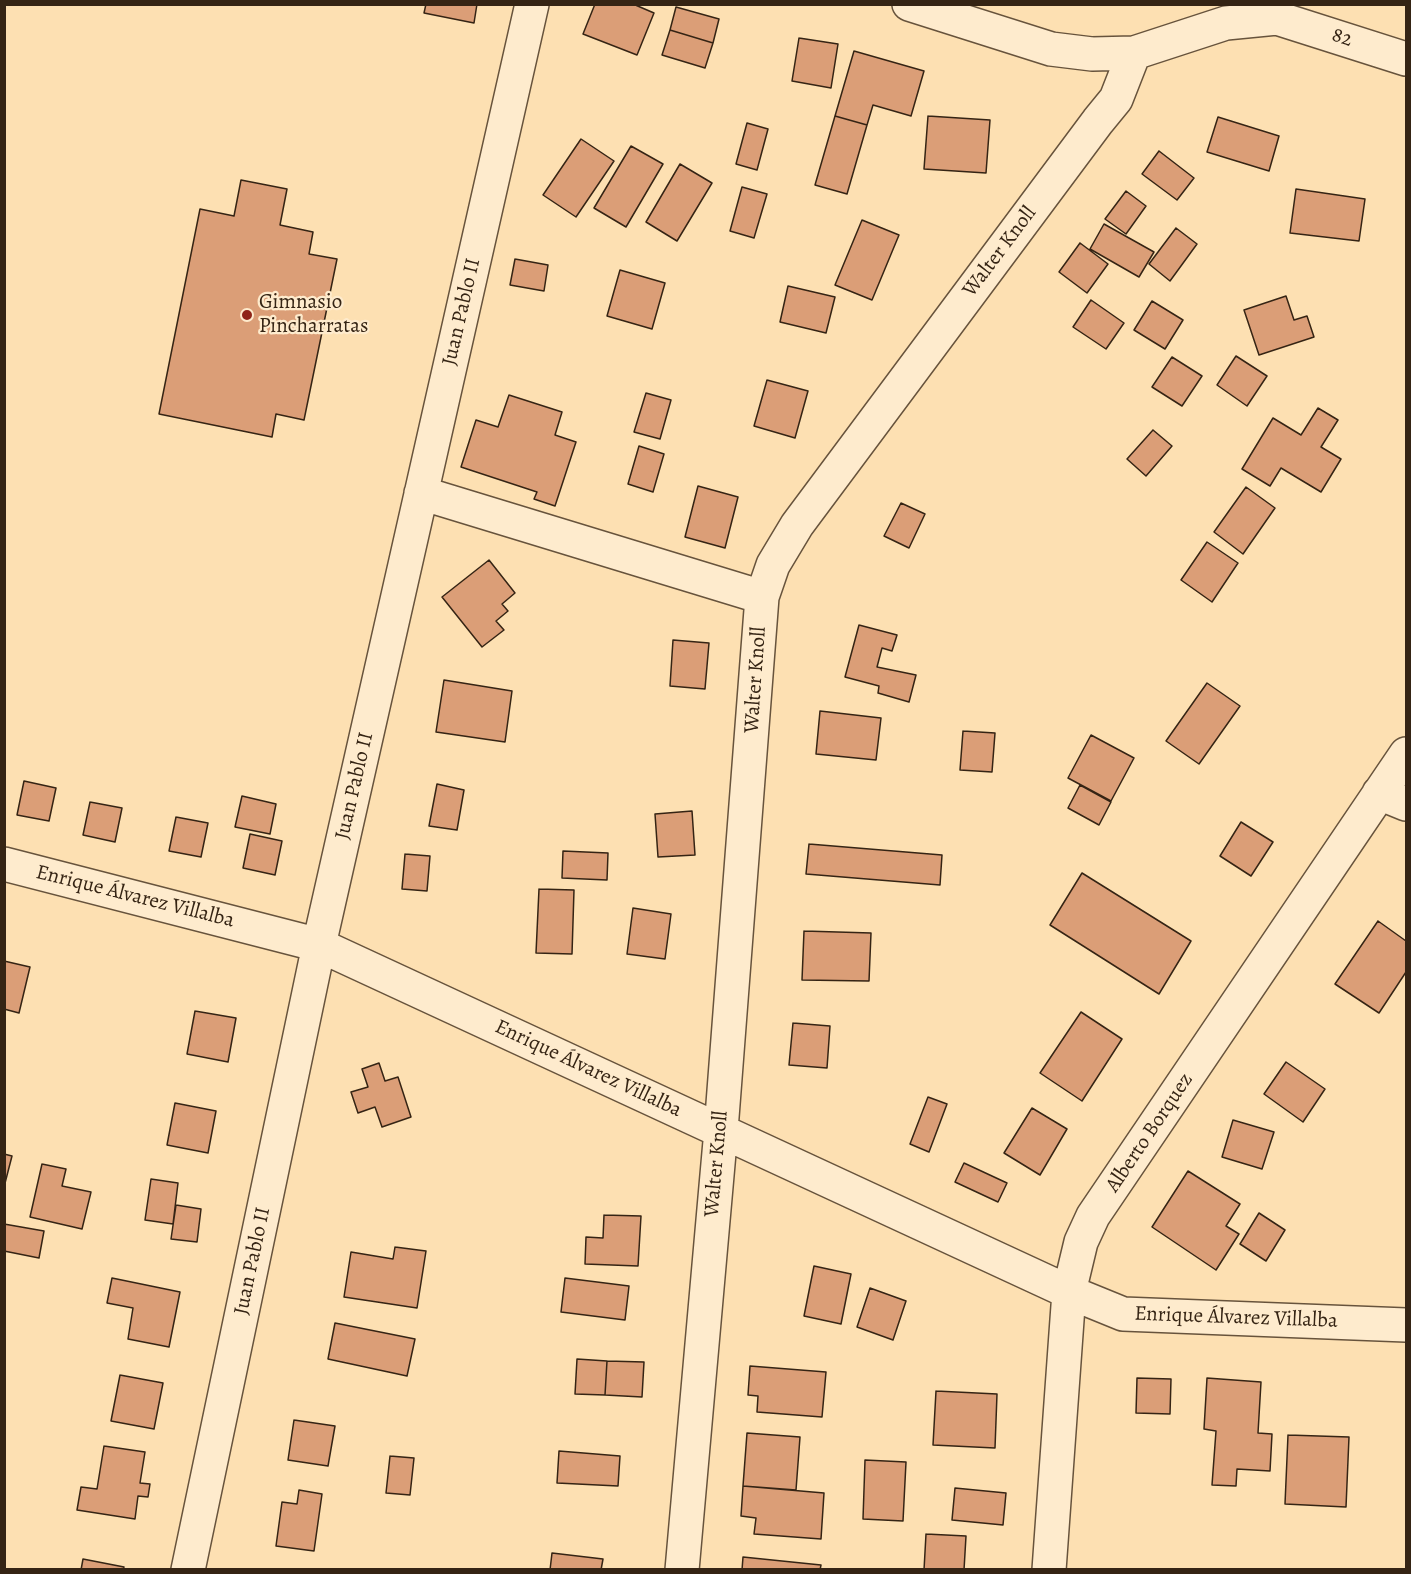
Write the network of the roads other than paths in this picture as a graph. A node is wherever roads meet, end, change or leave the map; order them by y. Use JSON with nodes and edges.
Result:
{"nodes":[{"id":1,"x":532,"y":4,"type":"edge"},
{"id":2,"x":909,"y":4,"type":"edge"},
{"id":3,"x":1279,"y":11,"type":"edge"},
{"id":4,"x":1134,"y":53,"type":"junction"},
{"id":5,"x":1407,"y":59,"type":"edge"},
{"id":6,"x":420,"y":493,"type":"junction"},
{"id":7,"x":762,"y":597,"type":"junction"},
{"id":8,"x":1407,"y":754,"type":"edge"},
{"id":9,"x":1393,"y":799,"type":"edge"},
{"id":10,"x":4,"y":864,"type":"edge"},
{"id":11,"x":319,"y":945,"type":"junction"},
{"id":12,"x":721,"y":1130,"type":"junction"},
{"id":13,"x":1069,"y":1292,"type":"junction"},
{"id":14,"x":1407,"y":1325,"type":"edge"},
{"id":15,"x":188,"y":1569,"type":"edge"},
{"id":16,"x":682,"y":1569,"type":"edge"},
{"id":17,"x":1049,"y":1569,"type":"edge"}],
"edges":[{"from":1,"to":6,"type":"street","name":"Juan Pablo II"},
{"from":2,"to":4,"type":"street"},
{"from":3,"to":4,"type":"street"},
{"from":3,"to":5,"type":"street","name":"82"},
{"from":4,"to":7,"type":"street","name":"Walter Knoll"},
{"from":6,"to":7,"type":"street"},
{"from":6,"to":11,"type":"street","name":"Juan Pablo II"},
{"from":7,"to":12,"type":"street","name":"Walter Knoll"},
{"from":8,"to":9,"type":"street","name":"Alberto Borquez"},
{"from":9,"to":13,"type":"street","name":"Alberto Borquez"},
{"from":10,"to":11,"type":"street","name":"Enrique Álvarez Villalba"},
{"from":11,"to":12,"type":"street","name":"Enrique Álvarez Villalba"},
{"from":11,"to":15,"type":"street","name":"Juan Pablo II"},
{"from":12,"to":13,"type":"street","name":"Enrique Álvarez Villalba"},
{"from":12,"to":16,"type":"street","name":"Walter Knoll"},
{"from":13,"to":14,"type":"street","name":"Enrique Álvarez Villalba"},
{"from":13,"to":17,"type":"street","name":"Alberto Borquez"}]}
